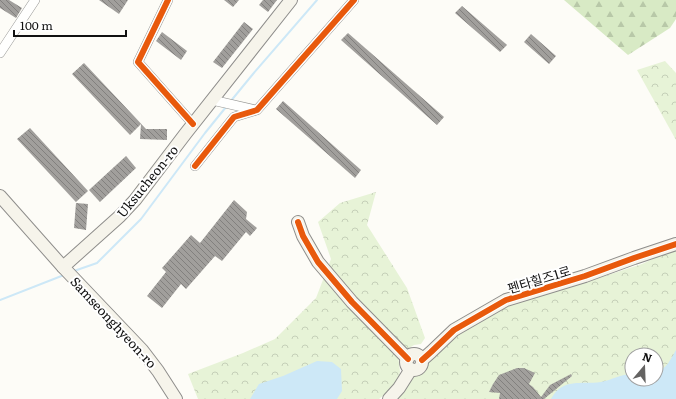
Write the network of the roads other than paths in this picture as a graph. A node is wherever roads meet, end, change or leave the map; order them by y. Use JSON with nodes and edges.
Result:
{"nodes":[{"id":1,"x":35,"y":0,"type":"edge"},
{"id":2,"x":168,"y":0,"type":"edge"},
{"id":3,"x":291,"y":0,"type":"edge"},
{"id":4,"x":354,"y":0,"type":"edge"},
{"id":5,"x":0,"y":53,"type":"edge"},
{"id":6,"x":212,"y":100,"type":"junction"},
{"id":7,"x":257,"y":110,"type":"junction"},
{"id":8,"x":193,"y":124,"type":"junction"},
{"id":9,"x":194,"y":166,"type":"dead end"},
{"id":10,"x":0,"y":196,"type":"edge"},
{"id":11,"x":298,"y":222,"type":"dead end"},
{"id":12,"x":676,"y":244,"type":"edge"},
{"id":13,"x":63,"y":267,"type":"junction"},
{"id":14,"x":409,"y":364,"type":"junction"},
{"id":15,"x":176,"y":399,"type":"edge"},
{"id":16,"x":389,"y":399,"type":"edge"}],
"edges":[{"from":1,"to":5,"type":"street"},
{"from":2,"to":8,"type":"street"},
{"from":3,"to":6,"type":"main road","name":"Uksucheon-ro"},
{"from":4,"to":7,"type":"street"},
{"from":6,"to":7,"type":"street"},
{"from":6,"to":8,"type":"main road","name":"Uksucheon-ro"},
{"from":7,"to":9,"type":"street"},
{"from":8,"to":13,"type":"main road","name":"Uksucheon-ro"},
{"from":10,"to":13,"type":"main road","name":"Samseonghyeon-ro"},
{"from":11,"to":14,"type":"main road"},
{"from":12,"to":14,"type":"main road","name":"펜타힐즈1로"},
{"from":13,"to":15,"type":"main road","name":"Samseonghyeon-ro"},
{"from":14,"to":16,"type":"main road"}]}
